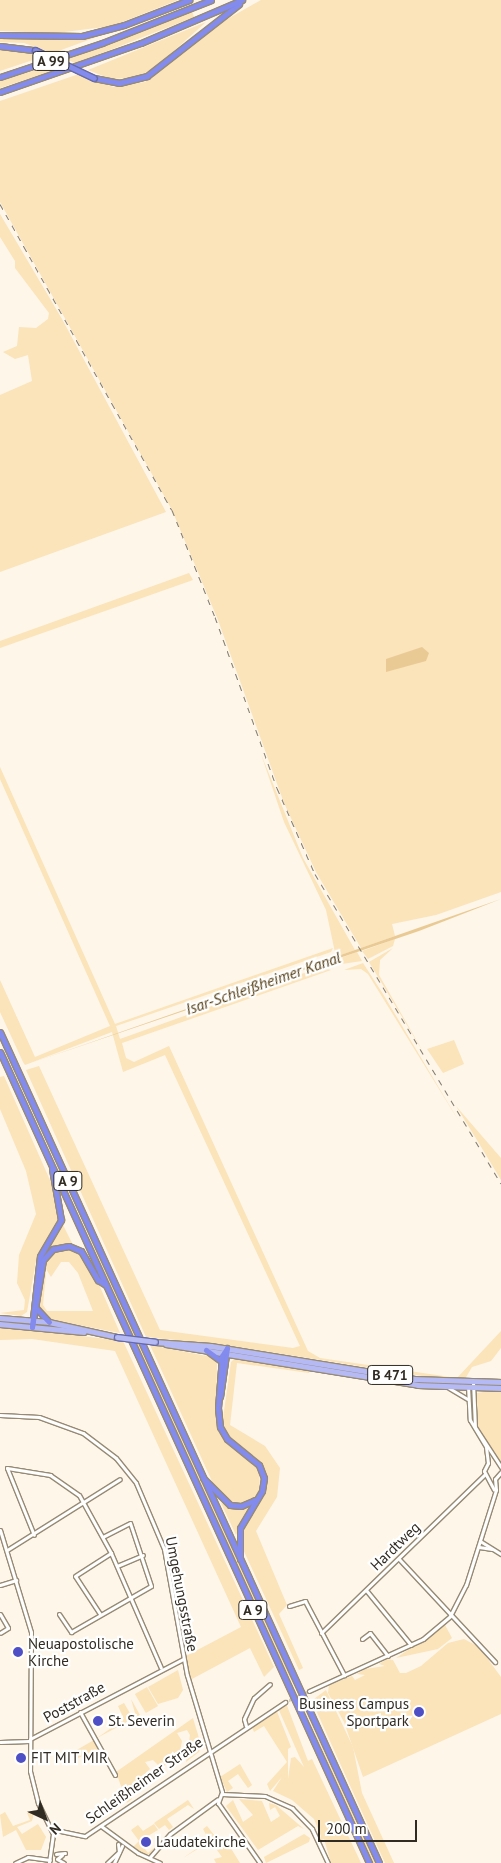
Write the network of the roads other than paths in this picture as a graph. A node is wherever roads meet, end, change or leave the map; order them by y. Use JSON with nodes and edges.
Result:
{"nodes":[{"id":1,"x":188,"y":0,"type":"edge"},
{"id":2,"x":211,"y":0,"type":"edge"},
{"id":3,"x":243,"y":0,"type":"edge"},
{"id":4,"x":0,"y":35,"type":"edge"},
{"id":5,"x":0,"y":46,"type":"edge"},
{"id":6,"x":0,"y":77,"type":"edge"},
{"id":7,"x":0,"y":92,"type":"edge"},
{"id":8,"x":0,"y":1032,"type":"edge"},
{"id":9,"x":0,"y":1052,"type":"edge"},
{"id":10,"x":52,"y":1166,"type":"junction"},
{"id":11,"x":108,"y":1286,"type":"junction"},
{"id":12,"x":36,"y":1308,"type":"junction"},
{"id":13,"x":0,"y":1318,"type":"edge"},
{"id":14,"x":32,"y":1321,"type":"junction"},
{"id":15,"x":49,"y":1322,"type":"junction"},
{"id":16,"x":0,"y":1324,"type":"edge"},
{"id":17,"x":32,"y":1327,"type":"junction"},
{"id":18,"x":85,"y":1331,"type":"junction"},
{"id":19,"x":165,"y":1343,"type":"junction"},
{"id":20,"x":206,"y":1350,"type":"junction"},
{"id":21,"x":227,"y":1351,"type":"junction"},
{"id":22,"x":222,"y":1363,"type":"junction"},
{"id":23,"x":313,"y":1364,"type":"junction"},
{"id":24,"x":471,"y":1382,"type":"junction"},
{"id":25,"x":501,"y":1382,"type":"edge"},
{"id":26,"x":450,"y":1388,"type":"junction"},
{"id":27,"x":501,"y":1388,"type":"edge"},
{"id":28,"x":470,"y":1389,"type":"junction"},
{"id":29,"x":220,"y":1397,"type":"junction"},
{"id":30,"x":467,"y":1400,"type":"junction"},
{"id":31,"x":0,"y":1415,"type":"edge"},
{"id":32,"x":494,"y":1462,"type":"junction"},
{"id":33,"x":488,"y":1463,"type":"junction"},
{"id":34,"x":500,"y":1466,"type":"edge"},
{"id":35,"x":17,"y":1470,"type":"junction"},
{"id":36,"x":485,"y":1474,"type":"junction"},
{"id":37,"x":499,"y":1474,"type":"edge"},
{"id":38,"x":10,"y":1476,"type":"junction"},
{"id":39,"x":488,"y":1477,"type":"junction"},
{"id":40,"x":203,"y":1478,"type":"junction"},
{"id":41,"x":120,"y":1479,"type":"dead end"},
{"id":42,"x":494,"y":1493,"type":"junction"},
{"id":43,"x":259,"y":1497,"type":"junction"},
{"id":44,"x":83,"y":1504,"type":"junction"},
{"id":45,"x":0,"y":1530,"type":"edge"},
{"id":46,"x":34,"y":1535,"type":"junction"},
{"id":47,"x":103,"y":1537,"type":"junction"},
{"id":48,"x":480,"y":1541,"type":"junction"},
{"id":49,"x":478,"y":1547,"type":"junction"},
{"id":50,"x":492,"y":1549,"type":"junction"},
{"id":51,"x":7,"y":1550,"type":"junction"},
{"id":52,"x":111,"y":1553,"type":"junction"},
{"id":53,"x":501,"y":1554,"type":"edge"},
{"id":54,"x":143,"y":1555,"type":"junction"},
{"id":55,"x":399,"y":1559,"type":"junction"},
{"id":56,"x":240,"y":1561,"type":"junction"},
{"id":57,"x":118,"y":1566,"type":"junction"},
{"id":58,"x":16,"y":1580,"type":"junction"},
{"id":59,"x":0,"y":1585,"type":"edge"},
{"id":60,"x":366,"y":1590,"type":"junction"},
{"id":61,"x":131,"y":1596,"type":"junction"},
{"id":62,"x":289,"y":1606,"type":"dead end"},
{"id":63,"x":0,"y":1614,"type":"edge"},
{"id":64,"x":59,"y":1614,"type":"dead end"},
{"id":65,"x":100,"y":1614,"type":"junction"},
{"id":66,"x":450,"y":1616,"type":"junction"},
{"id":67,"x":0,"y":1633,"type":"edge"},
{"id":68,"x":322,"y":1633,"type":"junction"},
{"id":69,"x":362,"y":1639,"type":"dead end"},
{"id":70,"x":411,"y":1645,"type":"junction"},
{"id":71,"x":388,"y":1656,"type":"junction"},
{"id":72,"x":184,"y":1659,"type":"junction"},
{"id":73,"x":495,"y":1662,"type":"dead end"},
{"id":74,"x":161,"y":1668,"type":"junction"},
{"id":75,"x":344,"y":1675,"type":"junction"},
{"id":76,"x":270,"y":1684,"type":"dead end"},
{"id":77,"x":309,"y":1691,"type":"tunnel mouth"},
{"id":78,"x":285,"y":1702,"type":"tunnel mouth"},
{"id":79,"x":80,"y":1712,"type":"junction"},
{"id":80,"x":246,"y":1726,"type":"junction"},
{"id":81,"x":29,"y":1740,"type":"junction"},
{"id":82,"x":0,"y":1742,"type":"edge"},
{"id":83,"x":208,"y":1751,"type":"junction"},
{"id":84,"x":115,"y":1774,"type":"dead end"},
{"id":85,"x":222,"y":1794,"type":"junction"},
{"id":86,"x":218,"y":1799,"type":"junction"},
{"id":87,"x":212,"y":1804,"type":"junction"},
{"id":88,"x":219,"y":1804,"type":"junction"},
{"id":89,"x":101,"y":1826,"type":"junction"},
{"id":90,"x":52,"y":1830,"type":"junction"},
{"id":91,"x":120,"y":1845,"type":"dead end"},
{"id":92,"x":119,"y":1852,"type":"junction"},
{"id":93,"x":56,"y":1854,"type":"dead end"},
{"id":94,"x":150,"y":1857,"type":"junction"},
{"id":95,"x":50,"y":1861,"type":"edge"},
{"id":96,"x":15,"y":1863,"type":"edge"},
{"id":97,"x":64,"y":1863,"type":"edge"},
{"id":98,"x":107,"y":1863,"type":"edge"},
{"id":99,"x":114,"y":1863,"type":"edge"},
{"id":100,"x":160,"y":1863,"type":"edge"},
{"id":101,"x":260,"y":1863,"type":"edge"},
{"id":102,"x":328,"y":1863,"type":"edge"},
{"id":103,"x":369,"y":1863,"type":"edge"},
{"id":104,"x":379,"y":1863,"type":"edge"}],
"edges":[{"from":1,"to":4,"type":"highway"},
{"from":2,"to":6,"type":"highway","number":"A 99"},
{"from":3,"to":5,"type":"highway","bridge":true},
{"from":3,"to":7,"type":"highway","number":"A 99"},
{"from":8,"to":40,"type":"highway","number":"A 9"},
{"from":9,"to":10,"type":"highway","number":"A 9"},
{"from":10,"to":11,"type":"highway","number":"A 9"},
{"from":10,"to":14,"type":"highway"},
{"from":11,"to":12,"type":"highway"},
{"from":11,"to":103,"type":"highway","number":"A 9"},
{"from":12,"to":14,"type":"highway"},
{"from":12,"to":15,"type":"highway"},
{"from":13,"to":14,"type":"main road","number":"B 471"},
{"from":14,"to":15,"type":"main road","number":"B 471"},
{"from":14,"to":17,"type":"highway"},
{"from":15,"to":18,"type":"main road","number":"B 471"},
{"from":16,"to":17,"type":"main road","number":"B 471"},
{"from":17,"to":18,"type":"main road","number":"B 471"},
{"from":18,"to":19,"type":"main road","number":"B 471","bridge":true},
{"from":19,"to":20,"type":"main road","number":"B 471"},
{"from":19,"to":21,"type":"main road","number":"B 471"},
{"from":20,"to":21,"type":"main road","number":"B 471"},
{"from":20,"to":22,"type":"highway"},
{"from":21,"to":22,"type":"highway"},
{"from":21,"to":23,"type":"main road","number":"B 471"},
{"from":21,"to":29,"type":"highway"},
{"from":22,"to":29,"type":"highway"},
{"from":23,"to":24,"type":"main road","number":"B 471"},
{"from":23,"to":26,"type":"main road","number":"B 471"},
{"from":24,"to":25,"type":"main road","number":"B 471"},
{"from":24,"to":28,"type":"street"},
{"from":26,"to":28,"type":"main road","number":"B 471"},
{"from":26,"to":30,"type":"street"},
{"from":27,"to":28,"type":"main road","number":"B 471"},
{"from":28,"to":30,"type":"street"},
{"from":28,"to":32,"type":"street"},
{"from":29,"to":43,"type":"highway"},
{"from":30,"to":33,"type":"street"},
{"from":31,"to":72,"type":"street","name":"Umgehungsstraße"},
{"from":32,"to":33,"type":"street"},
{"from":32,"to":34,"type":"street"},
{"from":33,"to":36,"type":"street"},
{"from":34,"to":37,"type":"street"},
{"from":35,"to":38,"type":"street"},
{"from":35,"to":38,"type":"street"},
{"from":35,"to":44,"type":"street"},
{"from":36,"to":39,"type":"street"},
{"from":36,"to":55,"type":"street","name":"Hardtweg"},
{"from":37,"to":39,"type":"street"},
{"from":37,"to":42,"type":"street"},
{"from":38,"to":46,"type":"street"},
{"from":39,"to":42,"type":"street"},
{"from":40,"to":43,"type":"highway"},
{"from":40,"to":56,"type":"highway","number":"A 9"},
{"from":41,"to":44,"type":"street"},
{"from":42,"to":48,"type":"street"},
{"from":43,"to":56,"type":"highway"},
{"from":44,"to":46,"type":"street"},
{"from":44,"to":47,"type":"street"},
{"from":45,"to":51,"type":"street"},
{"from":46,"to":51,"type":"street"},
{"from":47,"to":52,"type":"street"},
{"from":47,"to":54,"type":"street"},
{"from":48,"to":49,"type":"street"},
{"from":48,"to":50,"type":"street"},
{"from":49,"to":50,"type":"street"},
{"from":49,"to":66,"type":"street"},
{"from":50,"to":53,"type":"street"},
{"from":51,"to":58,"type":"street"},
{"from":52,"to":57,"type":"street"},
{"from":52,"to":65,"type":"street"},
{"from":54,"to":57,"type":"street"},
{"from":54,"to":61,"type":"street"},
{"from":55,"to":60,"type":"street","name":"Hardtweg"},
{"from":55,"to":66,"type":"street"},
{"from":56,"to":104,"type":"highway","number":"A 9"},
{"from":57,"to":61,"type":"street"},
{"from":58,"to":59,"type":"street"},
{"from":58,"to":81,"type":"street"},
{"from":60,"to":68,"type":"street","name":"Hardtweg"},
{"from":60,"to":70,"type":"street"},
{"from":61,"to":65,"type":"street"},
{"from":61,"to":74,"type":"street"},
{"from":62,"to":68,"type":"street"},
{"from":63,"to":67,"type":"street"},
{"from":64,"to":65,"type":"street"},
{"from":66,"to":70,"type":"street"},
{"from":66,"to":73,"type":"street"},
{"from":68,"to":75,"type":"street"},
{"from":69,"to":71,"type":"street"},
{"from":70,"to":71,"type":"street"},
{"from":71,"to":75,"type":"street"},
{"from":72,"to":74,"type":"street","name":"Poststraße"},
{"from":72,"to":83,"type":"street","name":"Umgehungsstraße"},
{"from":74,"to":79,"type":"street","name":"Poststraße"},
{"from":75,"to":77,"type":"street"},
{"from":76,"to":80,"type":"street"},
{"from":78,"to":80,"type":"street","name":"Schleißheimer Straße"},
{"from":79,"to":81,"type":"street","name":"Poststraße"},
{"from":79,"to":84,"type":"street"},
{"from":80,"to":83,"type":"street","name":"Schleißheimer Straße"},
{"from":81,"to":82,"type":"street"},
{"from":81,"to":90,"type":"street"},
{"from":83,"to":85,"type":"street","name":"Umgehungsstraße"},
{"from":83,"to":89,"type":"street","name":"Schleißheimer Straße"},
{"from":85,"to":86,"type":"street"},
{"from":85,"to":102,"type":"street"},
{"from":86,"to":87,"type":"street"},
{"from":86,"to":88,"type":"street"},
{"from":87,"to":88,"type":"street"},
{"from":87,"to":94,"type":"street"},
{"from":88,"to":101,"type":"street"},
{"from":89,"to":90,"type":"street","name":"Schleißheimer Straße"},
{"from":89,"to":94,"type":"street"},
{"from":90,"to":95,"type":"street"},
{"from":91,"to":92,"type":"street"},
{"from":92,"to":98,"type":"street"},
{"from":92,"to":99,"type":"street"},
{"from":93,"to":97,"type":"street"},
{"from":94,"to":100,"type":"street"},
{"from":95,"to":96,"type":"street"}]}
